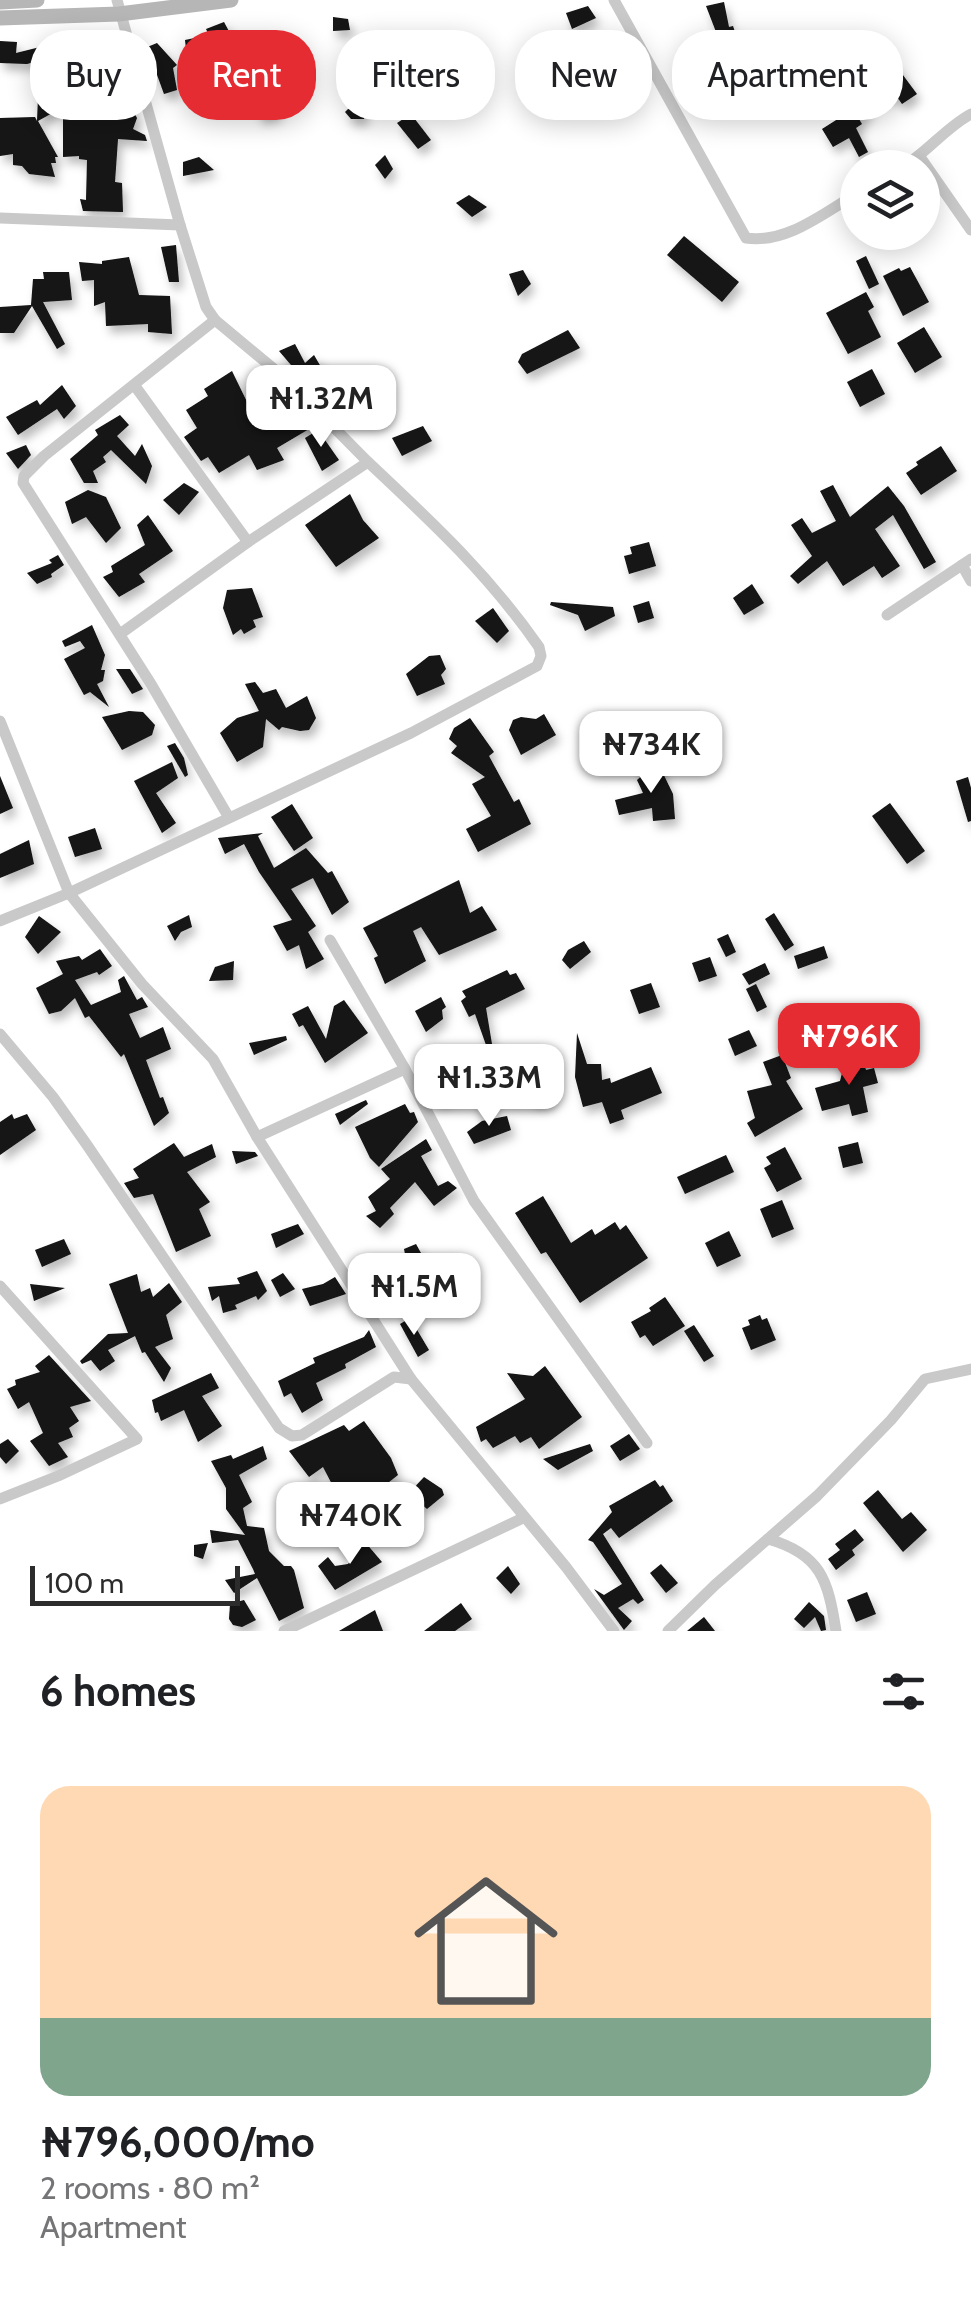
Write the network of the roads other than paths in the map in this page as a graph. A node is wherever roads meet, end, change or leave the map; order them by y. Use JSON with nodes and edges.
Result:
{"nodes":[{"id":1,"x":37,"y":0,"type":"edge"},
{"id":2,"x":232,"y":0,"type":"edge"},
{"id":3,"x":614,"y":0,"type":"edge"},
{"id":4,"x":0,"y":2,"type":"edge"},
{"id":5,"x":118,"y":7,"type":"edge"},
{"id":6,"x":0,"y":18,"type":"edge"},
{"id":7,"x":971,"y":114,"type":"edge"},
{"id":8,"x":927,"y":150,"type":"edge"},
{"id":9,"x":940,"y":186,"type":"edge"},
{"id":10,"x":840,"y":203,"type":"edge"},
{"id":11,"x":0,"y":218,"type":"edge"},
{"id":12,"x":180,"y":225,"type":"junction"},
{"id":13,"x":971,"y":230,"type":"edge"},
{"id":14,"x":214,"y":320,"type":"junction"},
{"id":15,"x":135,"y":386,"type":"junction"},
{"id":16,"x":368,"y":462,"type":"junction"},
{"id":17,"x":248,"y":542,"type":"junction"},
{"id":18,"x":967,"y":562,"type":"edge"},
{"id":19,"x":971,"y":582,"type":"edge"},
{"id":20,"x":887,"y":615,"type":"dead end"},
{"id":21,"x":120,"y":634,"type":"junction"},
{"id":22,"x":0,"y":720,"type":"edge"},
{"id":23,"x":228,"y":816,"type":"junction"},
{"id":24,"x":68,"y":893,"type":"junction"},
{"id":25,"x":0,"y":921,"type":"edge"},
{"id":26,"x":330,"y":940,"type":"dead end"},
{"id":27,"x":0,"y":1034,"type":"edge"},
{"id":28,"x":405,"y":1069,"type":"junction"},
{"id":29,"x":257,"y":1136,"type":"junction"},
{"id":30,"x":0,"y":1286,"type":"edge"},
{"id":31,"x":971,"y":1368,"type":"edge"},
{"id":32,"x":411,"y":1380,"type":"junction"},
{"id":33,"x":647,"y":1444,"type":"dead end"},
{"id":34,"x":0,"y":1499,"type":"edge"},
{"id":35,"x":523,"y":1518,"type":"junction"},
{"id":36,"x":768,"y":1539,"type":"junction"},
{"id":37,"x":284,"y":1631,"type":"edge"},
{"id":38,"x":614,"y":1631,"type":"edge"},
{"id":39,"x":668,"y":1631,"type":"edge"},
{"id":40,"x":836,"y":1631,"type":"edge"}],
"edges":[{"from":1,"to":4,"type":"street"},
{"from":2,"to":5,"type":"street"},
{"from":3,"to":10,"type":"street"},
{"from":5,"to":6,"type":"street"},
{"from":5,"to":12,"type":"street"},
{"from":7,"to":8,"type":"street"},
{"from":9,"to":13,"type":"street"},
{"from":11,"to":12,"type":"street"},
{"from":12,"to":14,"type":"street"},
{"from":14,"to":15,"type":"street"},
{"from":14,"to":16,"type":"street"},
{"from":15,"to":17,"type":"street"},
{"from":15,"to":21,"type":"street"},
{"from":16,"to":17,"type":"street"},
{"from":16,"to":23,"type":"street"},
{"from":17,"to":21,"type":"street"},
{"from":18,"to":19,"type":"street"},
{"from":18,"to":20,"type":"street"},
{"from":21,"to":23,"type":"street"},
{"from":22,"to":24,"type":"street"},
{"from":23,"to":24,"type":"street"},
{"from":24,"to":25,"type":"street"},
{"from":24,"to":29,"type":"street"},
{"from":26,"to":28,"type":"street"},
{"from":27,"to":32,"type":"street"},
{"from":28,"to":29,"type":"street"},
{"from":28,"to":33,"type":"street"},
{"from":29,"to":32,"type":"street"},
{"from":30,"to":34,"type":"street"},
{"from":31,"to":36,"type":"street"},
{"from":32,"to":35,"type":"street"},
{"from":35,"to":37,"type":"street"},
{"from":35,"to":38,"type":"street"},
{"from":36,"to":39,"type":"street"},
{"from":36,"to":40,"type":"street"}]}
